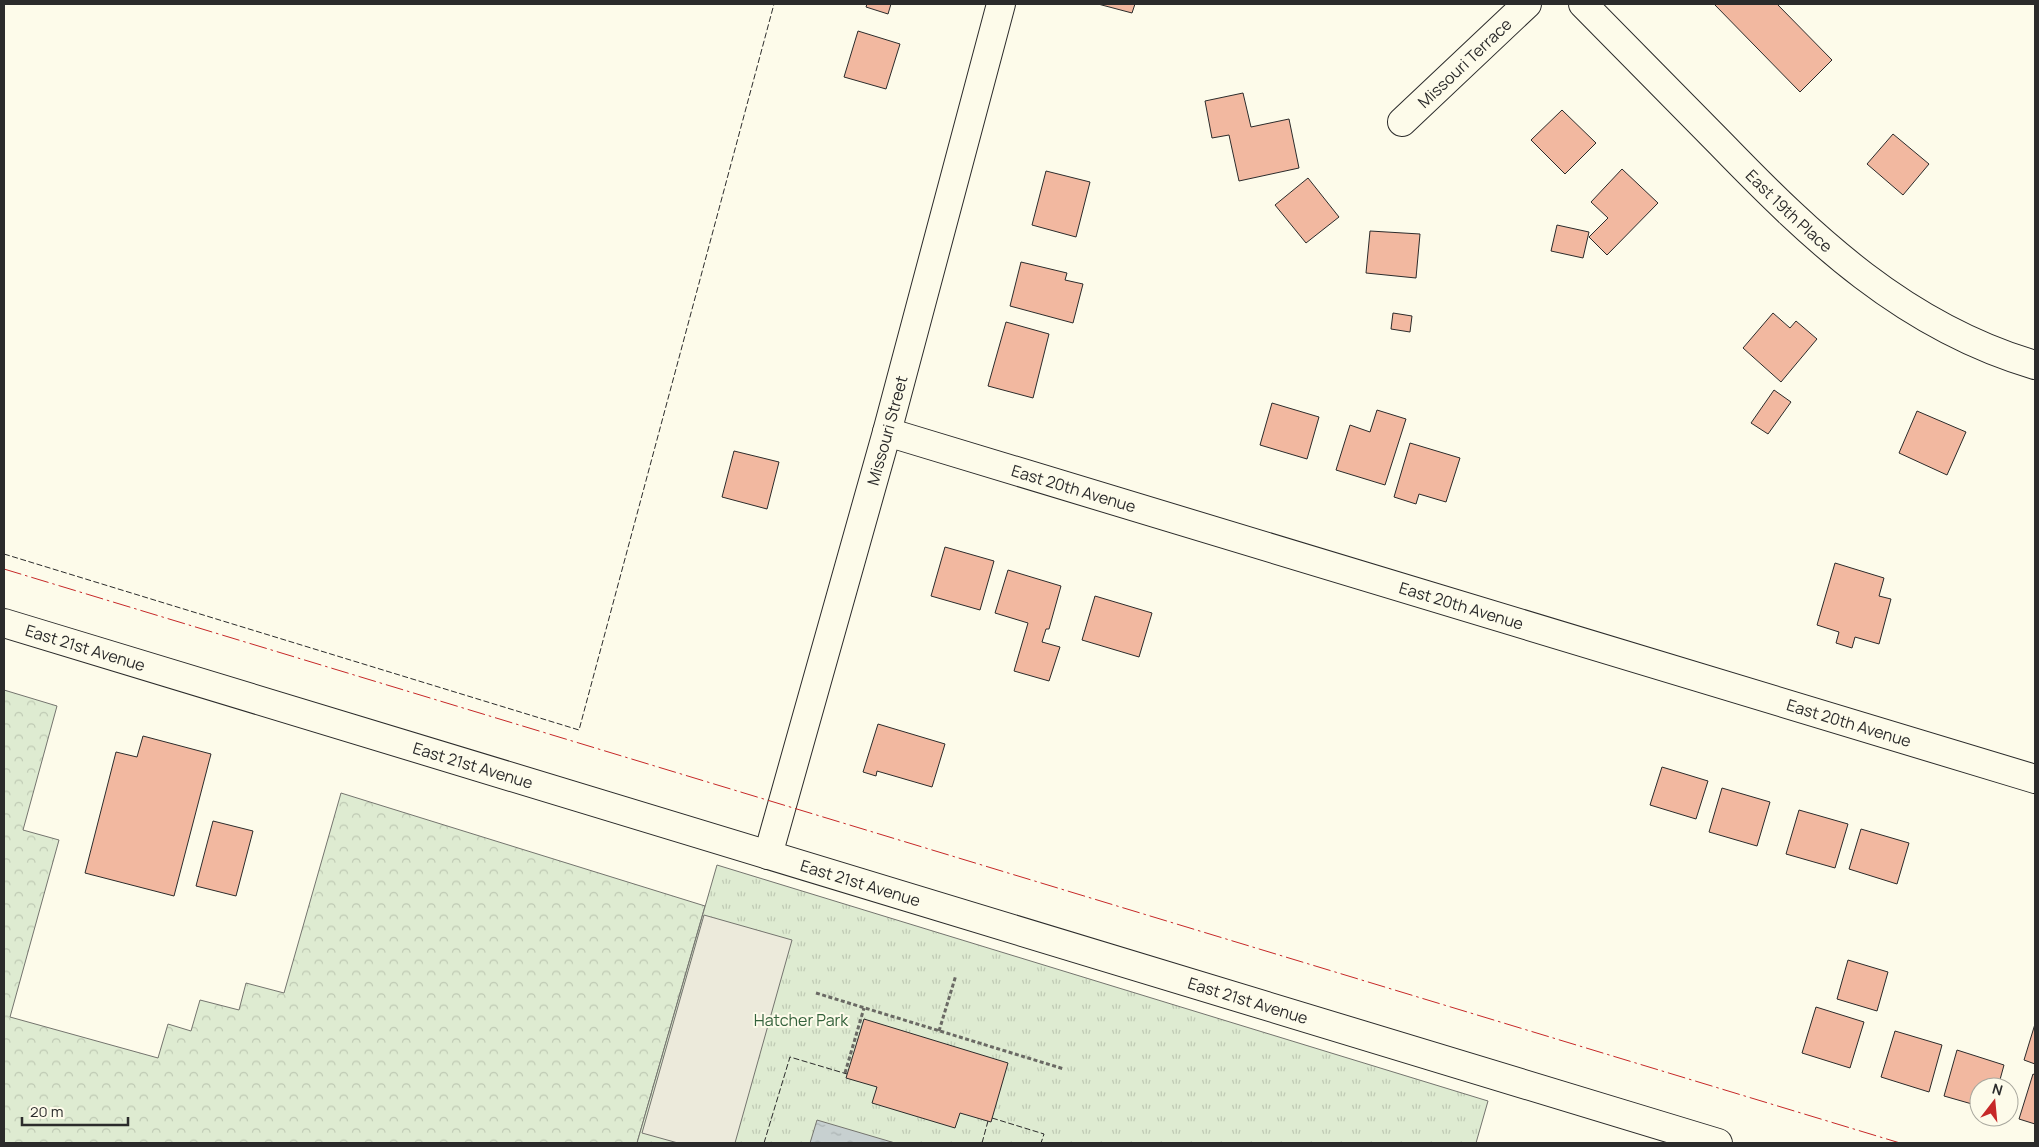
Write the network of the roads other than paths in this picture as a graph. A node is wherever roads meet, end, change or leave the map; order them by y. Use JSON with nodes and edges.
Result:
{"nodes":[{"id":1,"x":1001,"y":4,"type":"edge"},
{"id":2,"x":1527,"y":4,"type":"edge"},
{"id":3,"x":1583,"y":4,"type":"edge"},
{"id":4,"x":1402,"y":122,"type":"dead end"},
{"id":5,"x":2035,"y":365,"type":"edge"},
{"id":6,"x":887,"y":432,"type":"junction"},
{"id":7,"x":4,"y":623,"type":"edge"},
{"id":8,"x":2035,"y":779,"type":"edge"},
{"id":9,"x":768,"y":855,"type":"junction"},
{"id":10,"x":1718,"y":1143,"type":"edge"}],
"edges":[{"from":1,"to":6,"type":"street","name":"Missouri Street"},
{"from":2,"to":4,"type":"street","name":"Missouri Terrace"},
{"from":3,"to":5,"type":"street","name":"East 19th Place"},
{"from":6,"to":8,"type":"street","name":"East 20th Avenue"},
{"from":6,"to":9,"type":"street","name":"Missouri Street"},
{"from":7,"to":9,"type":"street","name":"East 21st Avenue"},
{"from":9,"to":10,"type":"street","name":"East 21st Avenue"}]}
